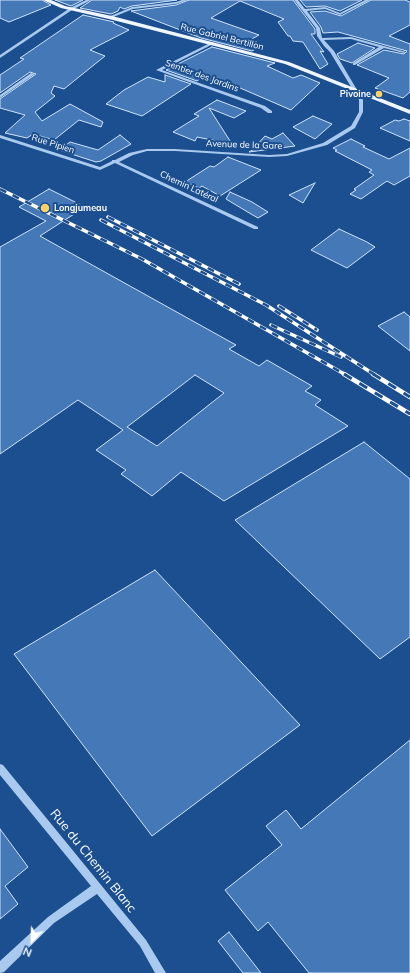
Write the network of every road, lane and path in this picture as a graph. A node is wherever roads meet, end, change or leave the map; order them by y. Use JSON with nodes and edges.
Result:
{"nodes":[{"id":1,"x":46,"y":0,"type":"edge"},
{"id":2,"x":89,"y":0,"type":"edge"},
{"id":3,"x":186,"y":0,"type":"edge"},
{"id":4,"x":296,"y":0,"type":"edge"},
{"id":5,"x":368,"y":0,"type":"edge"},
{"id":6,"x":71,"y":10,"type":"junction"},
{"id":7,"x":305,"y":10,"type":"junction"},
{"id":8,"x":110,"y":17,"type":"junction"},
{"id":9,"x":322,"y":40,"type":"junction"},
{"id":10,"x":211,"y":44,"type":"junction"},
{"id":11,"x":382,"y":46,"type":"junction"},
{"id":12,"x":404,"y":52,"type":"dead end"},
{"id":13,"x":0,"y":57,"type":"edge"},
{"id":14,"x":355,"y":64,"type":"dead end"},
{"id":15,"x":33,"y":74,"type":"dead end"},
{"id":16,"x":354,"y":89,"type":"junction"},
{"id":17,"x":0,"y":97,"type":"edge"},
{"id":18,"x":270,"y":112,"type":"dead end"},
{"id":19,"x":410,"y":112,"type":"edge"},
{"id":20,"x":0,"y":136,"type":"edge"},
{"id":21,"x":114,"y":161,"type":"junction"},
{"id":22,"x":100,"y":169,"type":"joint"},
{"id":23,"x":256,"y":228,"type":"dead end"},
{"id":24,"x":0,"y":768,"type":"edge"},
{"id":25,"x":98,"y":887,"type":"junction"},
{"id":26,"x":0,"y":968,"type":"edge"},
{"id":27,"x":161,"y":973,"type":"edge"}],
"edges":[{"from":1,"to":6,"type":"main road","name":"Rue Gabriel Bertillon"},
{"from":2,"to":6,"type":"street"},
{"from":3,"to":8,"type":"street"},
{"from":4,"to":7,"type":"street","name":"Avenue de la Gare"},
{"from":5,"to":7,"type":"street"},
{"from":6,"to":8,"type":"main road","name":"Rue Gabriel Bertillon"},
{"from":6,"to":13,"type":"street"},
{"from":7,"to":9,"type":"street","name":"Avenue de la Gare"},
{"from":8,"to":10,"type":"main road","name":"Rue Gabriel Bertillon"},
{"from":9,"to":11,"type":"street"},
{"from":9,"to":16,"type":"street","name":"Avenue de la Gare"},
{"from":10,"to":16,"type":"main road","name":"Rue Gabriel Bertillon"},
{"from":10,"to":18,"type":"street","name":"Sentier des Jardins"},
{"from":11,"to":12,"type":"street"},
{"from":11,"to":14,"type":"street"},
{"from":15,"to":17,"type":"street"},
{"from":16,"to":19,"type":"main road","name":"Rue Gabriel Bertillon"},
{"from":16,"to":21,"type":"street","name":"Avenue de la Gare"},
{"from":20,"to":22,"type":"street","name":"Rue Pipien"},
{"from":21,"to":22,"type":"street","name":"Avenue de la Gare"},
{"from":21,"to":23,"type":"street","name":"Chemin Latéral"},
{"from":24,"to":25,"type":"street","name":"Rue du Chemin Blanc"},
{"from":25,"to":26,"type":"street"},
{"from":25,"to":27,"type":"street","name":"Rue du Chemin Blanc"}]}
